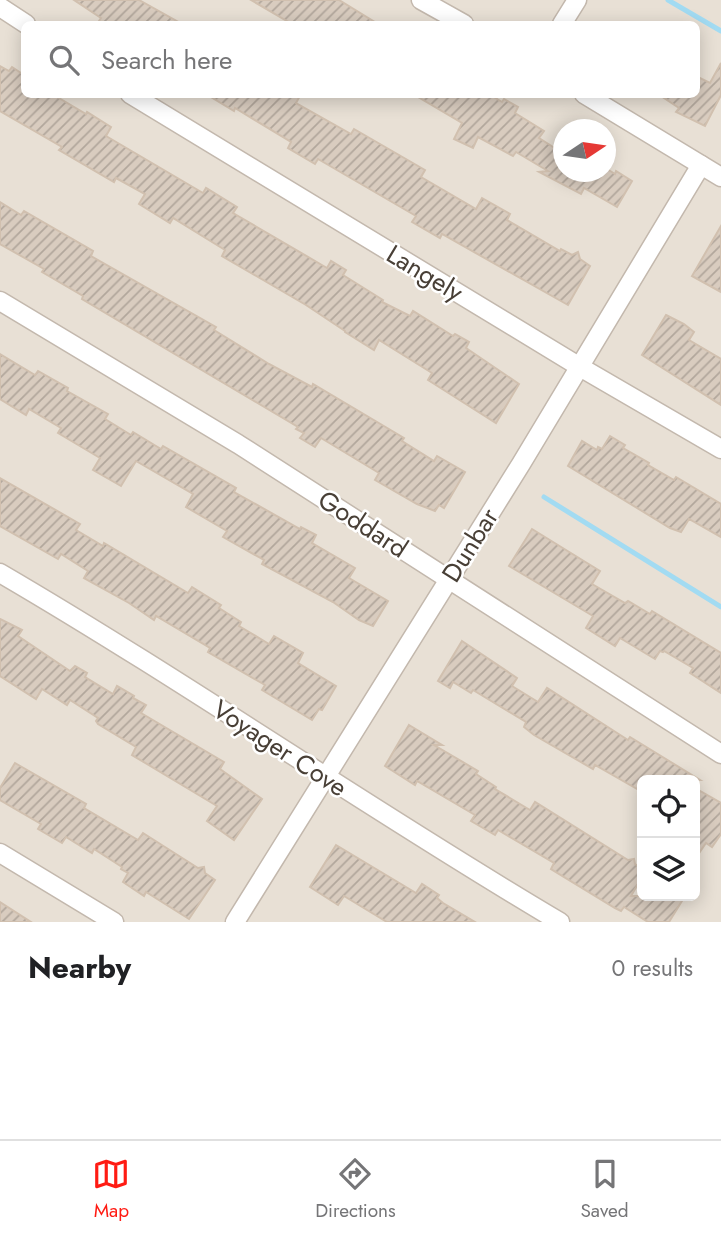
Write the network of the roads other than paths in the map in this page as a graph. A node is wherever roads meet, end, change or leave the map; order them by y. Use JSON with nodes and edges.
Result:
{"nodes":[{"id":1,"x":421,"y":0,"type":"edge"},
{"id":2,"x":576,"y":0,"type":"edge"},
{"id":3,"x":0,"y":7,"type":"edge"},
{"id":4,"x":21,"y":21,"type":"edge"},
{"id":5,"x":459,"y":21,"type":"edge"},
{"id":6,"x":564,"y":21,"type":"edge"},
{"id":7,"x":136,"y":98,"type":"edge"},
{"id":8,"x":591,"y":98,"type":"edge"},
{"id":9,"x":701,"y":165,"type":"junction"},
{"id":10,"x":721,"y":177,"type":"edge"},
{"id":11,"x":0,"y":301,"type":"edge"},
{"id":12,"x":580,"y":367,"type":"junction"},
{"id":13,"x":721,"y":449,"type":"edge"},
{"id":14,"x":0,"y":573,"type":"edge"},
{"id":15,"x":447,"y":580,"type":"junction"},
{"id":16,"x":721,"y":754,"type":"edge"},
{"id":17,"x":325,"y":778,"type":"junction"},
{"id":18,"x":0,"y":853,"type":"edge"},
{"id":19,"x":114,"y":922,"type":"edge"},
{"id":20,"x":236,"y":922,"type":"edge"},
{"id":21,"x":560,"y":922,"type":"edge"}],
"edges":[{"from":1,"to":5,"type":"street"},
{"from":2,"to":6,"type":"street"},
{"from":3,"to":4,"type":"street"},
{"from":7,"to":12,"type":"street","name":"Langely"},
{"from":8,"to":9,"type":"street"},
{"from":9,"to":10,"type":"street"},
{"from":9,"to":12,"type":"street","name":"Dunbar"},
{"from":11,"to":15,"type":"street","name":"Goddard"},
{"from":12,"to":13,"type":"street","name":"Langely"},
{"from":12,"to":15,"type":"street","name":"Dunbar"},
{"from":14,"to":17,"type":"street","name":"Voyager Cove"},
{"from":15,"to":16,"type":"street","name":"Goddard"},
{"from":15,"to":17,"type":"street","name":"Dunbar"},
{"from":17,"to":20,"type":"street","name":"Dunbar"},
{"from":17,"to":21,"type":"street","name":"Voyager Cove"},
{"from":18,"to":19,"type":"street"}]}
